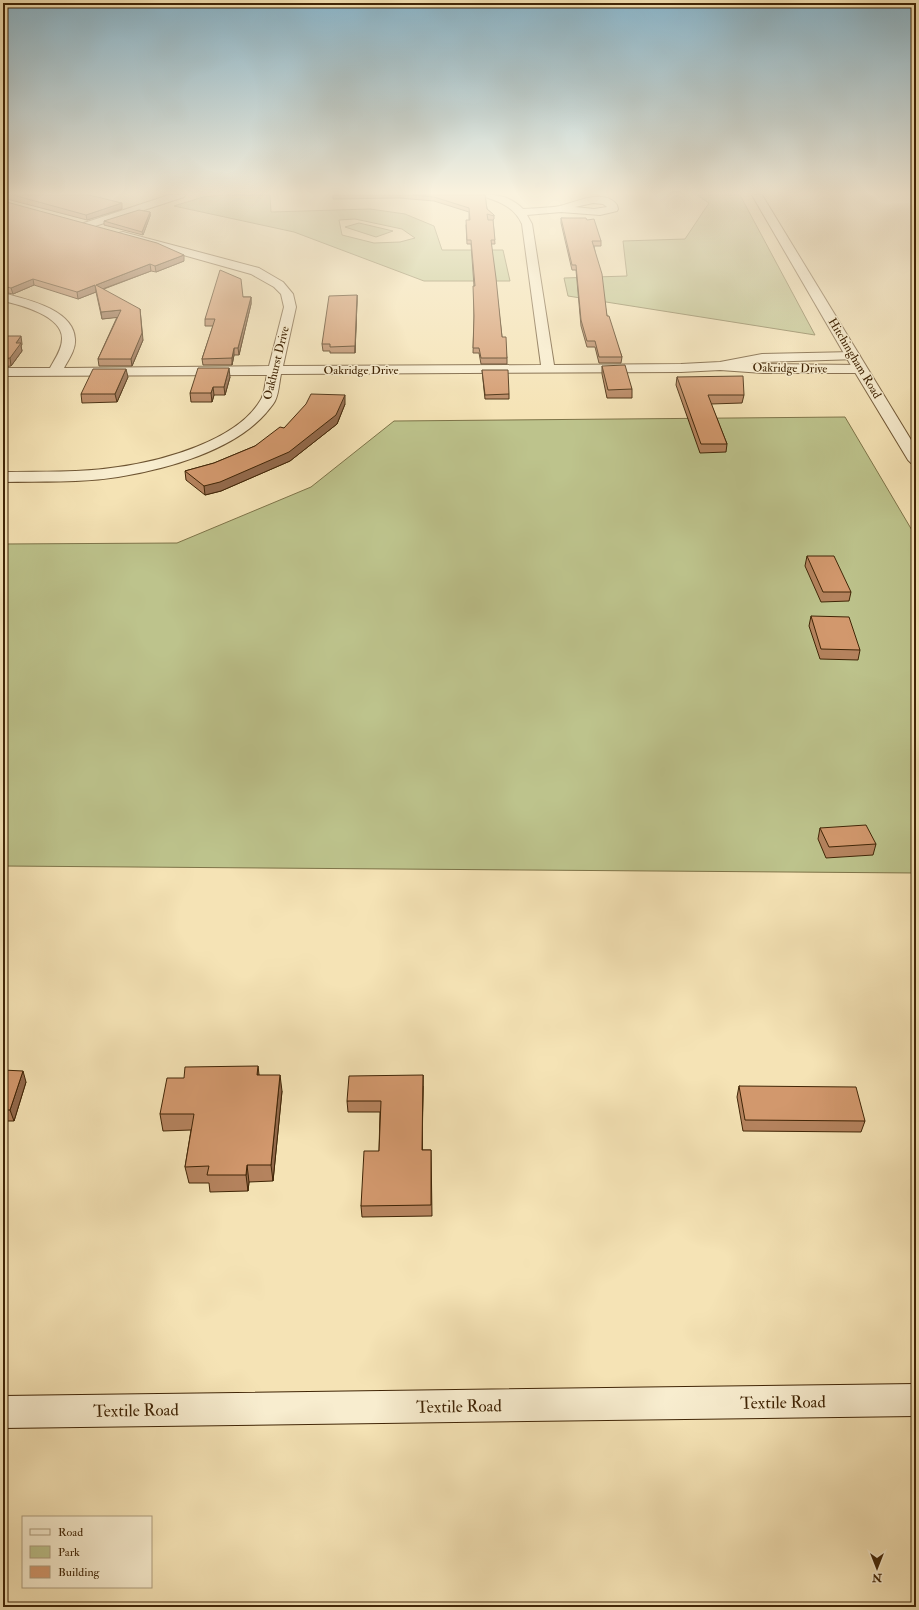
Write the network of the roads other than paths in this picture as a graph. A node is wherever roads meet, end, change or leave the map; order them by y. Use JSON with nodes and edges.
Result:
{"nodes":[{"id":1,"x":252,"y":270,"type":"edge"},
{"id":2,"x":534,"y":270,"type":"edge"},
{"id":3,"x":802,"y":270,"type":"edge"},
{"id":4,"x":3,"y":297,"type":"edge"},
{"id":5,"x":853,"y":356,"type":"junction"},
{"id":6,"x":720,"y":366,"type":"junction"},
{"id":7,"x":548,"y":368,"type":"junction"},
{"id":8,"x":860,"y":369,"type":"junction"},
{"id":9,"x":276,"y":370,"type":"junction"},
{"id":10,"x":55,"y":371,"type":"junction"},
{"id":11,"x":3,"y":372,"type":"edge"},
{"id":12,"x":916,"y":460,"type":"edge"},
{"id":13,"x":3,"y":477,"type":"edge"},
{"id":14,"x":916,"y":1400,"type":"edge"},
{"id":15,"x":3,"y":1412,"type":"edge"}],
"edges":[{"from":1,"to":9,"type":"street","name":"Oakhurst Drive"},
{"from":2,"to":7,"type":"street"},
{"from":3,"to":5,"type":"street","name":"Hitchingham Road"},
{"from":4,"to":10,"type":"street"},
{"from":5,"to":6,"type":"street","name":"Oakridge Drive"},
{"from":5,"to":8,"type":"street","name":"Hitchingham Road"},
{"from":6,"to":7,"type":"street","name":"Oakridge Drive"},
{"from":6,"to":8,"type":"street","name":"Oakridge Drive"},
{"from":7,"to":9,"type":"street","name":"Oakridge Drive"},
{"from":8,"to":12,"type":"street","name":"Hitchingham Road"},
{"from":9,"to":10,"type":"street","name":"Oakridge Drive"},
{"from":9,"to":13,"type":"street","name":"Oakhurst Drive"},
{"from":10,"to":11,"type":"street","name":"Oakridge Drive"},
{"from":14,"to":15,"type":"street","name":"Textile Road"}]}
